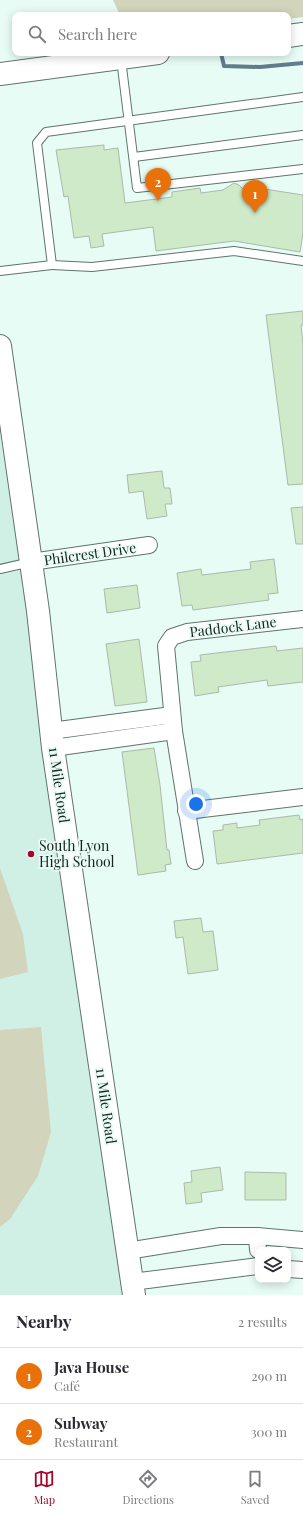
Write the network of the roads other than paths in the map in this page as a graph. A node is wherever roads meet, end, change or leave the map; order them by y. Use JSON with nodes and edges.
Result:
{"nodes":[{"id":1,"x":303,"y":34,"type":"edge"},
{"id":2,"x":291,"y":36,"type":"edge"},
{"id":3,"x":136,"y":56,"type":"edge"},
{"id":4,"x":121,"y":58,"type":"junction"},
{"id":5,"x":0,"y":74,"type":"edge"},
{"id":6,"x":303,"y":97,"type":"edge"},
{"id":7,"x":130,"y":121,"type":"junction"},
{"id":8,"x":303,"y":135,"type":"edge"},
{"id":9,"x":134,"y":157,"type":"junction"},
{"id":10,"x":303,"y":169,"type":"edge"},
{"id":11,"x":303,"y":261,"type":"edge"},
{"id":12,"x":52,"y":265,"type":"junction"},
{"id":13,"x":0,"y":271,"type":"edge"},
{"id":14,"x":0,"y":346,"type":"edge"},
{"id":15,"x":150,"y":545,"type":"dead end"},
{"id":16,"x":31,"y":562,"type":"junction"},
{"id":17,"x":0,"y":569,"type":"edge"},
{"id":18,"x":303,"y":619,"type":"edge"},
{"id":19,"x":172,"y":715,"type":"junction"},
{"id":20,"x":174,"y":731,"type":"junction"},
{"id":21,"x":52,"y":740,"type":"junction"},
{"id":22,"x":303,"y":797,"type":"edge"},
{"id":23,"x":186,"y":811,"type":"junction"},
{"id":24,"x":195,"y":861,"type":"dead end"},
{"id":25,"x":303,"y":1240,"type":"edge"},
{"id":26,"x":258,"y":1243,"type":"edge"},
{"id":27,"x":127,"y":1251,"type":"junction"},
{"id":28,"x":255,"y":1267,"type":"edge"},
{"id":29,"x":291,"y":1269,"type":"edge"},
{"id":30,"x":303,"y":1270,"type":"edge"},
{"id":31,"x":133,"y":1288,"type":"edge"}],
"edges":[{"from":1,"to":2,"type":"street"},
{"from":3,"to":4,"type":"street"},
{"from":4,"to":5,"type":"street"},
{"from":4,"to":7,"type":"lane"},
{"from":6,"to":7,"type":"lane"},
{"from":7,"to":9,"type":"lane"},
{"from":7,"to":12,"type":"lane"},
{"from":8,"to":9,"type":"lane"},
{"from":9,"to":10,"type":"lane"},
{"from":11,"to":12,"type":"lane"},
{"from":12,"to":13,"type":"lane"},
{"from":14,"to":16,"type":"street","name":"11 Mile Road"},
{"from":15,"to":16,"type":"street","name":"Philcrest Drive"},
{"from":16,"to":17,"type":"lane"},
{"from":16,"to":21,"type":"street","name":"11 Mile Road"},
{"from":18,"to":19,"type":"street","name":"Paddock Lane"},
{"from":19,"to":20,"type":"street","name":"Paddock Lane"},
{"from":19,"to":21,"type":"street"},
{"from":20,"to":21,"type":"street"},
{"from":20,"to":23,"type":"street","name":"Paddock Lane"},
{"from":21,"to":27,"type":"street","name":"11 Mile Road"},
{"from":22,"to":23,"type":"street"},
{"from":23,"to":24,"type":"street","name":"Paddock Lane"},
{"from":25,"to":26,"type":"street"},
{"from":26,"to":27,"type":"street"},
{"from":27,"to":31,"type":"street","name":"11 Mile Road"},
{"from":28,"to":31,"type":"street"},
{"from":29,"to":30,"type":"street"}]}
